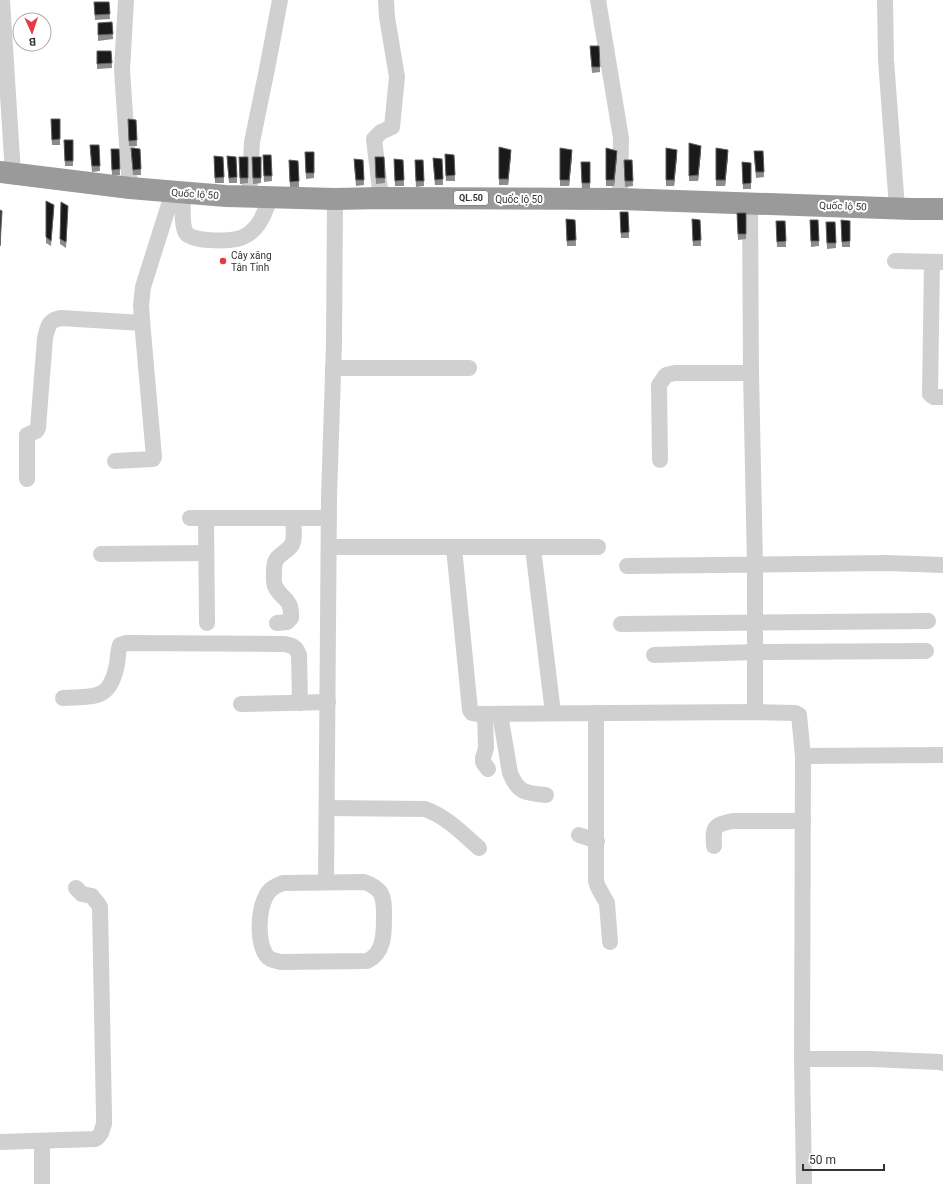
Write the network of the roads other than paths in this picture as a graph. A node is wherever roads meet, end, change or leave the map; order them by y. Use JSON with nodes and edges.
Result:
{"nodes":[{"id":1,"x":2,"y":0,"type":"edge"},
{"id":2,"x":126,"y":0,"type":"edge"},
{"id":3,"x":280,"y":0,"type":"edge"},
{"id":4,"x":386,"y":0,"type":"edge"},
{"id":5,"x":598,"y":0,"type":"edge"},
{"id":6,"x":885,"y":0,"type":"edge"},
{"id":7,"x":7,"y":172,"type":"edge"},
{"id":8,"x":130,"y":188,"type":"junction"},
{"id":9,"x":178,"y":193,"type":"junction"},
{"id":10,"x":249,"y":197,"type":"junction"},
{"id":11,"x":270,"y":198,"type":"junction"},
{"id":12,"x":381,"y":198,"type":"junction"},
{"id":13,"x":335,"y":199,"type":"junction"},
{"id":14,"x":620,"y":199,"type":"junction"},
{"id":15,"x":750,"y":203,"type":"junction"},
{"id":16,"x":897,"y":208,"type":"junction"},
{"id":17,"x":943,"y":209,"type":"edge"},
{"id":18,"x":895,"y":261,"type":"dead end"},
{"id":19,"x":937,"y":262,"type":"edge"},
{"id":20,"x":142,"y":323,"type":"junction"},
{"id":21,"x":334,"y":368,"type":"junction"},
{"id":22,"x":469,"y":368,"type":"dead end"},
{"id":23,"x":751,"y":373,"type":"junction"},
{"id":24,"x":943,"y":397,"type":"edge"},
{"id":25,"x":660,"y":460,"type":"dead end"},
{"id":26,"x":115,"y":461,"type":"dead end"},
{"id":27,"x":27,"y":479,"type":"dead end"},
{"id":28,"x":293,"y":518,"type":"junction"},
{"id":29,"x":329,"y":518,"type":"junction"},
{"id":30,"x":329,"y":547,"type":"junction"},
{"id":31,"x":598,"y":547,"type":"dead end"},
{"id":32,"x":454,"y":548,"type":"junction"},
{"id":33,"x":534,"y":548,"type":"junction"},
{"id":34,"x":206,"y":553,"type":"junction"},
{"id":35,"x":101,"y":554,"type":"dead end"},
{"id":36,"x":755,"y":565,"type":"junction"},
{"id":37,"x":943,"y":565,"type":"edge"},
{"id":38,"x":627,"y":566,"type":"dead end"},
{"id":39,"x":928,"y":621,"type":"dead end"},
{"id":40,"x":207,"y":623,"type":"dead end"},
{"id":41,"x":276,"y":623,"type":"dead end"},
{"id":42,"x":754,"y":623,"type":"junction"},
{"id":43,"x":621,"y":624,"type":"dead end"},
{"id":44,"x":755,"y":652,"type":"junction"},
{"id":45,"x":926,"y":652,"type":"dead end"},
{"id":46,"x":654,"y":655,"type":"dead end"},
{"id":47,"x":63,"y":698,"type":"dead end"},
{"id":48,"x":328,"y":702,"type":"junction"},
{"id":49,"x":300,"y":703,"type":"junction"},
{"id":50,"x":241,"y":704,"type":"dead end"},
{"id":51,"x":755,"y":712,"type":"junction"},
{"id":52,"x":553,"y":713,"type":"junction"},
{"id":53,"x":596,"y":713,"type":"junction"},
{"id":54,"x":492,"y":714,"type":"junction"},
{"id":55,"x":943,"y":755,"type":"edge"},
{"id":56,"x":803,"y":756,"type":"junction"},
{"id":57,"x":488,"y":769,"type":"dead end"},
{"id":58,"x":546,"y":795,"type":"dead end"},
{"id":59,"x":327,"y":808,"type":"junction"},
{"id":60,"x":803,"y":821,"type":"junction"},
{"id":61,"x":579,"y":835,"type":"dead end"},
{"id":62,"x":597,"y":841,"type":"junction"},
{"id":63,"x":714,"y":846,"type":"dead end"},
{"id":64,"x":479,"y":848,"type":"dead end"},
{"id":65,"x":326,"y":882,"type":"junction"},
{"id":66,"x":76,"y":888,"type":"dead end"},
{"id":67,"x":610,"y":942,"type":"dead end"},
{"id":68,"x":802,"y":1059,"type":"junction"},
{"id":69,"x":943,"y":1063,"type":"edge"},
{"id":70,"x":42,"y":1141,"type":"junction"},
{"id":71,"x":0,"y":1142,"type":"edge"},
{"id":72,"x":42,"y":1184,"type":"edge"},
{"id":73,"x":804,"y":1184,"type":"edge"}],
"edges":[{"from":1,"to":7,"type":"street"},
{"from":2,"to":8,"type":"street"},
{"from":3,"to":10,"type":"street"},
{"from":4,"to":12,"type":"street"},
{"from":5,"to":14,"type":"street"},
{"from":6,"to":16,"type":"street"},
{"from":7,"to":8,"type":"highway","name":"Quốc lộ 50","number":"QL.50"},
{"from":8,"to":9,"type":"highway","name":"Quốc lộ 50","number":"QL.50"},
{"from":9,"to":10,"type":"highway","name":"Quốc lộ 50","number":"QL.50"},
{"from":9,"to":11,"type":"street"},
{"from":9,"to":20,"type":"street"},
{"from":10,"to":11,"type":"highway","name":"Quốc lộ 50","number":"QL.50"},
{"from":11,"to":13,"type":"highway","name":"Quốc lộ 50","number":"QL.50"},
{"from":12,"to":13,"type":"highway","name":"Quốc lộ 50","number":"QL.50"},
{"from":12,"to":14,"type":"highway","name":"Quốc lộ 50","number":"QL.50"},
{"from":13,"to":21,"type":"street"},
{"from":14,"to":15,"type":"highway","name":"Quốc lộ 50","number":"QL.50"},
{"from":15,"to":16,"type":"highway","name":"Quốc lộ 50","number":"QL.50"},
{"from":15,"to":23,"type":"street"},
{"from":16,"to":17,"type":"highway","name":"Quốc lộ 50","number":"QL.50"},
{"from":18,"to":19,"type":"street"},
{"from":19,"to":24,"type":"street"},
{"from":20,"to":26,"type":"street"},
{"from":20,"to":27,"type":"street"},
{"from":21,"to":22,"type":"street"},
{"from":21,"to":29,"type":"street"},
{"from":23,"to":25,"type":"street"},
{"from":23,"to":36,"type":"street"},
{"from":28,"to":29,"type":"street"},
{"from":28,"to":34,"type":"street"},
{"from":28,"to":41,"type":"street"},
{"from":29,"to":30,"type":"street"},
{"from":30,"to":32,"type":"street"},
{"from":30,"to":48,"type":"street"},
{"from":31,"to":33,"type":"street"},
{"from":32,"to":33,"type":"street"},
{"from":32,"to":54,"type":"street"},
{"from":33,"to":52,"type":"street"},
{"from":34,"to":35,"type":"street"},
{"from":34,"to":40,"type":"street"},
{"from":36,"to":37,"type":"street"},
{"from":36,"to":38,"type":"street"},
{"from":36,"to":42,"type":"street"},
{"from":39,"to":42,"type":"street"},
{"from":42,"to":43,"type":"street"},
{"from":42,"to":44,"type":"street"},
{"from":44,"to":45,"type":"street"},
{"from":44,"to":46,"type":"street"},
{"from":44,"to":51,"type":"street"},
{"from":47,"to":49,"type":"street"},
{"from":48,"to":49,"type":"street"},
{"from":48,"to":59,"type":"street"},
{"from":49,"to":50,"type":"street"},
{"from":51,"to":53,"type":"street"},
{"from":51,"to":56,"type":"street"},
{"from":52,"to":53,"type":"street"},
{"from":52,"to":54,"type":"street"},
{"from":53,"to":62,"type":"street"},
{"from":54,"to":57,"type":"street"},
{"from":54,"to":58,"type":"street"},
{"from":55,"to":56,"type":"street"},
{"from":56,"to":60,"type":"street"},
{"from":59,"to":64,"type":"street"},
{"from":59,"to":65,"type":"street"},
{"from":60,"to":63,"type":"street"},
{"from":60,"to":68,"type":"street"},
{"from":61,"to":62,"type":"street"},
{"from":62,"to":67,"type":"street"},
{"from":65,"to":65,"type":"street"},
{"from":66,"to":70,"type":"street"},
{"from":68,"to":69,"type":"street"},
{"from":68,"to":73,"type":"street"},
{"from":70,"to":71,"type":"street"},
{"from":70,"to":72,"type":"street"}]}
